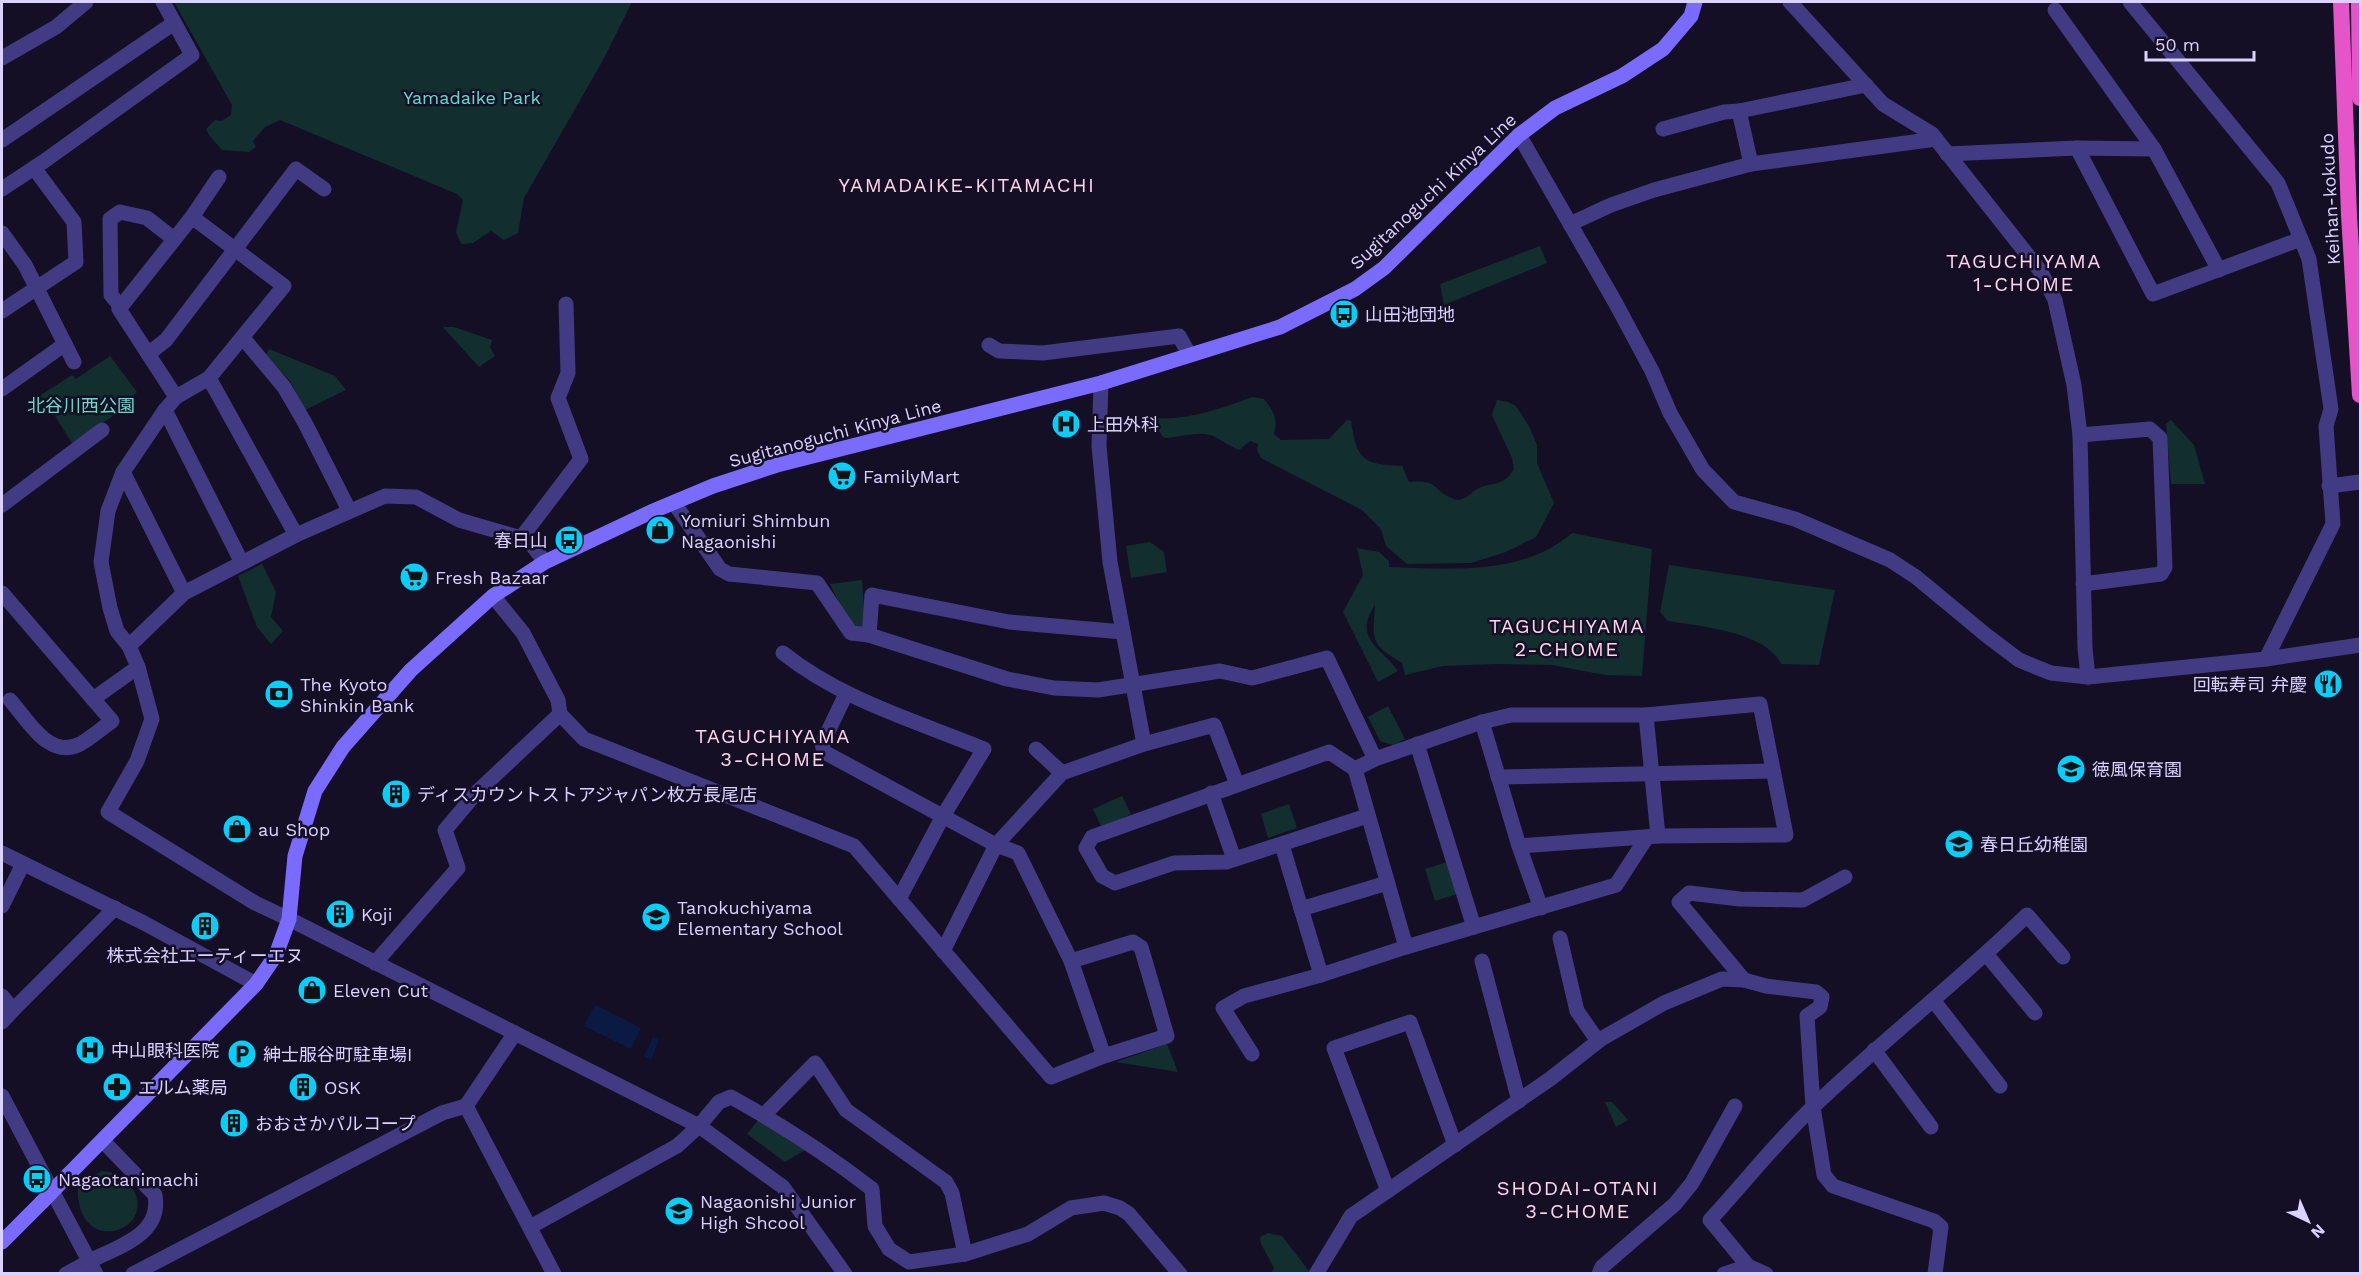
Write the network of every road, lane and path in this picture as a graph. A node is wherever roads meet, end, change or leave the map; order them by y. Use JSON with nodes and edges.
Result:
{"nodes":[{"id":1,"x":86,"y":2,"type":"edge"},
{"id":2,"x":163,"y":2,"type":"edge"},
{"id":3,"x":1695,"y":2,"type":"edge"},
{"id":4,"x":1791,"y":2,"type":"edge"},
{"id":5,"x":2130,"y":2,"type":"edge"},
{"id":6,"x":2341,"y":2,"type":"edge"},
{"id":7,"x":2359,"y":2,"type":"edge"},
{"id":8,"x":2055,"y":10,"type":"dead end"},
{"id":9,"x":174,"y":23,"type":"junction"},
{"id":10,"x":2,"y":58,"type":"edge"},
{"id":11,"x":1866,"y":85,"type":"junction"},
{"id":12,"x":2361,"y":98,"type":"edge"},
{"id":13,"x":1739,"y":111,"type":"junction"},
{"id":14,"x":1662,"y":129,"type":"dead end"},
{"id":15,"x":1519,"y":135,"type":"junction"},
{"id":16,"x":1936,"y":139,"type":"junction"},
{"id":17,"x":2,"y":140,"type":"edge"},
{"id":18,"x":2077,"y":148,"type":"junction"},
{"id":19,"x":2154,"y":149,"type":"junction"},
{"id":20,"x":1947,"y":153,"type":"junction"},
{"id":21,"x":1751,"y":164,"type":"junction"},
{"id":22,"x":34,"y":168,"type":"junction"},
{"id":23,"x":219,"y":177,"type":"dead end"},
{"id":24,"x":2,"y":189,"type":"edge"},
{"id":25,"x":324,"y":189,"type":"dead end"},
{"id":26,"x":192,"y":217,"type":"junction"},
{"id":27,"x":1570,"y":224,"type":"junction"},
{"id":28,"x":2,"y":233,"type":"edge"},
{"id":29,"x":174,"y":239,"type":"junction"},
{"id":30,"x":2301,"y":239,"type":"junction"},
{"id":31,"x":234,"y":249,"type":"junction"},
{"id":32,"x":2218,"y":270,"type":"junction"},
{"id":33,"x":35,"y":288,"type":"junction"},
{"id":34,"x":566,"y":304,"type":"dead end"},
{"id":35,"x":121,"y":307,"type":"junction"},
{"id":36,"x":2,"y":312,"type":"edge"},
{"id":37,"x":243,"y":338,"type":"junction"},
{"id":38,"x":65,"y":344,"type":"junction"},
{"id":39,"x":989,"y":345,"type":"dead end"},
{"id":40,"x":148,"y":354,"type":"junction"},
{"id":41,"x":1189,"y":354,"type":"junction"},
{"id":42,"x":74,"y":362,"type":"dead end"},
{"id":43,"x":209,"y":378,"type":"junction"},
{"id":44,"x":1101,"y":383,"type":"junction"},
{"id":45,"x":2,"y":389,"type":"edge"},
{"id":46,"x":2361,"y":395,"type":"edge"},
{"id":47,"x":176,"y":396,"type":"junction"},
{"id":48,"x":165,"y":410,"type":"junction"},
{"id":49,"x":102,"y":430,"type":"dead end"},
{"id":50,"x":2080,"y":435,"type":"junction"},
{"id":51,"x":123,"y":472,"type":"junction"},
{"id":52,"x":2361,"y":482,"type":"edge"},
{"id":53,"x":2329,"y":486,"type":"junction"},
{"id":54,"x":674,"y":503,"type":"junction"},
{"id":55,"x":2,"y":505,"type":"edge"},
{"id":56,"x":349,"y":510,"type":"junction"},
{"id":57,"x":296,"y":535,"type":"junction"},
{"id":58,"x":521,"y":538,"type":"junction"},
{"id":59,"x":241,"y":561,"type":"junction"},
{"id":60,"x":545,"y":562,"type":"junction"},
{"id":61,"x":2083,"y":584,"type":"junction"},
{"id":62,"x":2,"y":593,"type":"edge"},
{"id":63,"x":184,"y":593,"type":"junction"},
{"id":64,"x":493,"y":596,"type":"junction"},
{"id":65,"x":1123,"y":632,"type":"junction"},
{"id":66,"x":869,"y":635,"type":"junction"},
{"id":67,"x":2361,"y":645,"type":"edge"},
{"id":68,"x":129,"y":646,"type":"junction"},
{"id":69,"x":783,"y":653,"type":"dead end"},
{"id":70,"x":2266,"y":659,"type":"junction"},
{"id":71,"x":138,"y":667,"type":"junction"},
{"id":72,"x":2088,"y":677,"type":"junction"},
{"id":73,"x":1132,"y":686,"type":"junction"},
{"id":74,"x":846,"y":694,"type":"junction"},
{"id":75,"x":93,"y":699,"type":"junction"},
{"id":76,"x":10,"y":700,"type":"dead end"},
{"id":77,"x":560,"y":714,"type":"junction"},
{"id":78,"x":1646,"y":715,"type":"junction"},
{"id":79,"x":1482,"y":722,"type":"junction"},
{"id":80,"x":1144,"y":744,"type":"junction"},
{"id":81,"x":1417,"y":744,"type":"junction"},
{"id":82,"x":1036,"y":749,"type":"dead end"},
{"id":83,"x":1375,"y":759,"type":"junction"},
{"id":84,"x":1355,"y":769,"type":"junction"},
{"id":85,"x":1773,"y":771,"type":"junction"},
{"id":86,"x":1062,"y":772,"type":"junction"},
{"id":87,"x":1652,"y":775,"type":"junction"},
{"id":88,"x":1498,"y":777,"type":"junction"},
{"id":89,"x":1238,"y":784,"type":"junction"},
{"id":90,"x":1211,"y":794,"type":"junction"},
{"id":91,"x":943,"y":816,"type":"junction"},
{"id":92,"x":1367,"y":816,"type":"junction"},
{"id":93,"x":1652,"y":836,"type":"junction"},
{"id":94,"x":996,"y":845,"type":"junction"},
{"id":95,"x":1282,"y":845,"type":"junction"},
{"id":96,"x":1519,"y":846,"type":"junction"},
{"id":97,"x":2,"y":853,"type":"edge"},
{"id":98,"x":1234,"y":859,"type":"junction"},
{"id":99,"x":23,"y":864,"type":"junction"},
{"id":100,"x":1845,"y":877,"type":"dead end"},
{"id":101,"x":1387,"y":883,"type":"junction"},
{"id":102,"x":899,"y":899,"type":"junction"},
{"id":103,"x":2,"y":906,"type":"edge"},
{"id":104,"x":115,"y":908,"type":"junction"},
{"id":105,"x":1541,"y":908,"type":"junction"},
{"id":106,"x":1301,"y":909,"type":"junction"},
{"id":107,"x":289,"y":919,"type":"junction"},
{"id":108,"x":1474,"y":927,"type":"junction"},
{"id":109,"x":1560,"y":938,"type":"dead end"},
{"id":110,"x":1406,"y":947,"type":"junction"},
{"id":111,"x":943,"y":951,"type":"junction"},
{"id":112,"x":1986,"y":954,"type":"junction"},
{"id":113,"x":2063,"y":957,"type":"dead end"},
{"id":114,"x":1071,"y":961,"type":"junction"},
{"id":115,"x":1482,"y":961,"type":"dead end"},
{"id":116,"x":375,"y":963,"type":"junction"},
{"id":117,"x":1321,"y":975,"type":"junction"},
{"id":118,"x":1744,"y":980,"type":"junction"},
{"id":119,"x":256,"y":984,"type":"junction"},
{"id":120,"x":2,"y":996,"type":"edge"},
{"id":121,"x":1932,"y":1000,"type":"junction"},
{"id":122,"x":13,"y":1010,"type":"junction"},
{"id":123,"x":2036,"y":1013,"type":"dead end"},
{"id":124,"x":2,"y":1022,"type":"edge"},
{"id":125,"x":515,"y":1033,"type":"junction"},
{"id":126,"x":1598,"y":1041,"type":"junction"},
{"id":127,"x":1874,"y":1050,"type":"junction"},
{"id":128,"x":1252,"y":1054,"type":"dead end"},
{"id":129,"x":1104,"y":1056,"type":"junction"},
{"id":130,"x":2000,"y":1086,"type":"dead end"},
{"id":131,"x":2,"y":1096,"type":"edge"},
{"id":132,"x":1519,"y":1101,"type":"junction"},
{"id":133,"x":466,"y":1106,"type":"junction"},
{"id":134,"x":1735,"y":1106,"type":"dead end"},
{"id":135,"x":1813,"y":1107,"type":"junction"},
{"id":136,"x":764,"y":1115,"type":"junction"},
{"id":137,"x":699,"y":1126,"type":"junction"},
{"id":138,"x":1931,"y":1127,"type":"dead end"},
{"id":139,"x":103,"y":1141,"type":"junction"},
{"id":140,"x":1455,"y":1145,"type":"junction"},
{"id":141,"x":1388,"y":1191,"type":"junction"},
{"id":142,"x":530,"y":1227,"type":"junction"},
{"id":143,"x":2,"y":1242,"type":"edge"},
{"id":144,"x":965,"y":1254,"type":"junction"},
{"id":145,"x":1749,"y":1266,"type":"junction"},
{"id":146,"x":93,"y":1267,"type":"edge"},
{"id":147,"x":66,"y":1274,"type":"edge"},
{"id":148,"x":133,"y":1274,"type":"edge"},
{"id":149,"x":554,"y":1274,"type":"edge"},
{"id":150,"x":845,"y":1274,"type":"edge"},
{"id":151,"x":1180,"y":1274,"type":"edge"},
{"id":152,"x":1316,"y":1274,"type":"edge"},
{"id":153,"x":1599,"y":1274,"type":"edge"},
{"id":154,"x":1724,"y":1274,"type":"edge"},
{"id":155,"x":1766,"y":1274,"type":"edge"},
{"id":156,"x":1935,"y":1274,"type":"edge"}],
"edges":[{"from":1,"to":10,"type":"street"},
{"from":2,"to":9,"type":"street"},
{"from":3,"to":15,"type":"main road","name":"Sugitanoguchi Kinya Line"},
{"from":4,"to":11,"type":"street"},
{"from":5,"to":30,"type":"street"},
{"from":6,"to":46,"type":"highway","name":"Keihan-kokudo"},
{"from":7,"to":12,"type":"highway"},
{"from":8,"to":19,"type":"street"},
{"from":9,"to":17,"type":"street"},
{"from":9,"to":22,"type":"street"},
{"from":11,"to":13,"type":"street"},
{"from":11,"to":16,"type":"street"},
{"from":13,"to":14,"type":"street"},
{"from":13,"to":21,"type":"street"},
{"from":15,"to":27,"type":"street"},
{"from":15,"to":41,"type":"main road","name":"Sugitanoguchi Kinya Line"},
{"from":16,"to":20,"type":"street"},
{"from":16,"to":21,"type":"street"},
{"from":18,"to":19,"type":"street"},
{"from":18,"to":20,"type":"street"},
{"from":18,"to":32,"type":"street"},
{"from":19,"to":32,"type":"street"},
{"from":20,"to":50,"type":"street"},
{"from":21,"to":27,"type":"street"},
{"from":22,"to":24,"type":"street"},
{"from":22,"to":33,"type":"street"},
{"from":23,"to":26,"type":"street"},
{"from":25,"to":31,"type":"street"},
{"from":26,"to":29,"type":"street"},
{"from":26,"to":31,"type":"street"},
{"from":27,"to":72,"type":"street"},
{"from":28,"to":33,"type":"street"},
{"from":29,"to":35,"type":"street"},
{"from":29,"to":35,"type":"street"},
{"from":30,"to":32,"type":"street"},
{"from":30,"to":53,"type":"street"},
{"from":31,"to":37,"type":"street"},
{"from":31,"to":40,"type":"street"},
{"from":33,"to":36,"type":"street"},
{"from":33,"to":38,"type":"street"},
{"from":34,"to":58,"type":"street"},
{"from":35,"to":40,"type":"street"},
{"from":37,"to":43,"type":"street"},
{"from":37,"to":56,"type":"street"},
{"from":38,"to":42,"type":"street"},
{"from":38,"to":45,"type":"street"},
{"from":39,"to":41,"type":"street"},
{"from":40,"to":47,"type":"street"},
{"from":41,"to":44,"type":"main road","name":"Sugitanoguchi Kinya Line"},
{"from":43,"to":47,"type":"street"},
{"from":43,"to":57,"type":"street"},
{"from":44,"to":54,"type":"main road","name":"Sugitanoguchi Kinya Line"},
{"from":44,"to":65,"type":"street"},
{"from":47,"to":48,"type":"street"},
{"from":48,"to":51,"type":"street"},
{"from":48,"to":59,"type":"street"},
{"from":49,"to":55,"type":"street"},
{"from":50,"to":61,"type":"street"},
{"from":50,"to":61,"type":"street"},
{"from":51,"to":63,"type":"street"},
{"from":51,"to":68,"type":"street"},
{"from":52,"to":53,"type":"street"},
{"from":53,"to":70,"type":"street"},
{"from":54,"to":60,"type":"main road","name":"Sugitanoguchi Kinya Line"},
{"from":54,"to":66,"type":"street"},
{"from":56,"to":57,"type":"street"},
{"from":56,"to":58,"type":"street"},
{"from":57,"to":59,"type":"street"},
{"from":58,"to":60,"type":"street"},
{"from":59,"to":63,"type":"street"},
{"from":60,"to":64,"type":"main road","name":"Sugitanoguchi Kinya Line"},
{"from":61,"to":72,"type":"street"},
{"from":62,"to":75,"type":"street"},
{"from":63,"to":68,"type":"street"},
{"from":64,"to":77,"type":"street"},
{"from":64,"to":107,"type":"main road","name":"Sugitanoguchi Kinya Line"},
{"from":65,"to":66,"type":"street"},
{"from":65,"to":73,"type":"street"},
{"from":66,"to":73,"type":"street"},
{"from":67,"to":70,"type":"street"},
{"from":68,"to":71,"type":"street"},
{"from":69,"to":74,"type":"street"},
{"from":70,"to":72,"type":"street"},
{"from":71,"to":75,"type":"street"},
{"from":71,"to":107,"type":"street"},
{"from":73,"to":80,"type":"street"},
{"from":73,"to":83,"type":"street"},
{"from":74,"to":91,"type":"street"},
{"from":74,"to":91,"type":"street"},
{"from":75,"to":76,"type":"street"},
{"from":77,"to":102,"type":"street"},
{"from":77,"to":116,"type":"street"},
{"from":78,"to":79,"type":"street"},
{"from":78,"to":85,"type":"street"},
{"from":78,"to":87,"type":"street"},
{"from":79,"to":81,"type":"street"},
{"from":79,"to":88,"type":"street"},
{"from":80,"to":86,"type":"street"},
{"from":80,"to":89,"type":"street"},
{"from":81,"to":83,"type":"street"},
{"from":81,"to":108,"type":"street"},
{"from":82,"to":86,"type":"street"},
{"from":83,"to":84,"type":"street"},
{"from":84,"to":89,"type":"street"},
{"from":84,"to":92,"type":"street"},
{"from":85,"to":87,"type":"street"},
{"from":85,"to":93,"type":"street"},
{"from":86,"to":94,"type":"street"},
{"from":87,"to":88,"type":"street"},
{"from":87,"to":93,"type":"street"},
{"from":88,"to":96,"type":"street"},
{"from":89,"to":90,"type":"street"},
{"from":90,"to":98,"type":"street"},
{"from":90,"to":98,"type":"street"},
{"from":91,"to":94,"type":"street"},
{"from":91,"to":102,"type":"street"},
{"from":92,"to":95,"type":"street"},
{"from":92,"to":101,"type":"street"},
{"from":93,"to":96,"type":"street"},
{"from":93,"to":105,"type":"street"},
{"from":94,"to":111,"type":"street"},
{"from":94,"to":114,"type":"street"},
{"from":95,"to":98,"type":"street"},
{"from":95,"to":106,"type":"street"},
{"from":96,"to":105,"type":"street"},
{"from":97,"to":99,"type":"street"},
{"from":99,"to":103,"type":"street"},
{"from":99,"to":104,"type":"street"},
{"from":100,"to":118,"type":"street"},
{"from":101,"to":106,"type":"street"},
{"from":101,"to":110,"type":"street"},
{"from":102,"to":111,"type":"street"},
{"from":104,"to":119,"type":"street"},
{"from":104,"to":122,"type":"street"},
{"from":105,"to":108,"type":"street"},
{"from":106,"to":117,"type":"street"},
{"from":107,"to":116,"type":"street"},
{"from":107,"to":119,"type":"main road","name":"Sugitanoguchi Kinya Line"},
{"from":108,"to":110,"type":"street"},
{"from":109,"to":126,"type":"street"},
{"from":110,"to":117,"type":"street"},
{"from":111,"to":129,"type":"street"},
{"from":112,"to":113,"type":"street"},
{"from":112,"to":121,"type":"street"},
{"from":112,"to":123,"type":"street"},
{"from":114,"to":129,"type":"street"},
{"from":114,"to":129,"type":"street"},
{"from":115,"to":132,"type":"street"},
{"from":116,"to":125,"type":"street"},
{"from":117,"to":128,"type":"street"},
{"from":118,"to":126,"type":"street"},
{"from":118,"to":135,"type":"street"},
{"from":119,"to":139,"type":"main road","name":"Sugitanoguchi Kinya Line"},
{"from":120,"to":122,"type":"street"},
{"from":121,"to":127,"type":"street"},
{"from":121,"to":130,"type":"street"},
{"from":122,"to":124,"type":"street"},
{"from":125,"to":133,"type":"street"},
{"from":125,"to":137,"type":"street"},
{"from":126,"to":132,"type":"street"},
{"from":127,"to":135,"type":"street"},
{"from":127,"to":138,"type":"street"},
{"from":131,"to":146,"type":"street"},
{"from":132,"to":140,"type":"street"},
{"from":133,"to":142,"type":"street"},
{"from":133,"to":148,"type":"street"},
{"from":134,"to":153,"type":"street"},
{"from":135,"to":145,"type":"street"},
{"from":135,"to":156,"type":"street"},
{"from":136,"to":137,"type":"street"},
{"from":136,"to":144,"type":"street"},
{"from":136,"to":144,"type":"street"},
{"from":137,"to":142,"type":"street"},
{"from":137,"to":150,"type":"street"},
{"from":139,"to":143,"type":"main road","name":"Sugitanoguchi Kinya Line","bridge":true},
{"from":139,"to":146,"type":"street"},
{"from":140,"to":141,"type":"street"},
{"from":140,"to":141,"type":"street"},
{"from":141,"to":152,"type":"street"},
{"from":142,"to":149,"type":"street"},
{"from":144,"to":151,"type":"street"},
{"from":145,"to":154,"type":"street"},
{"from":145,"to":155,"type":"street"},
{"from":146,"to":147,"type":"street"}]}
